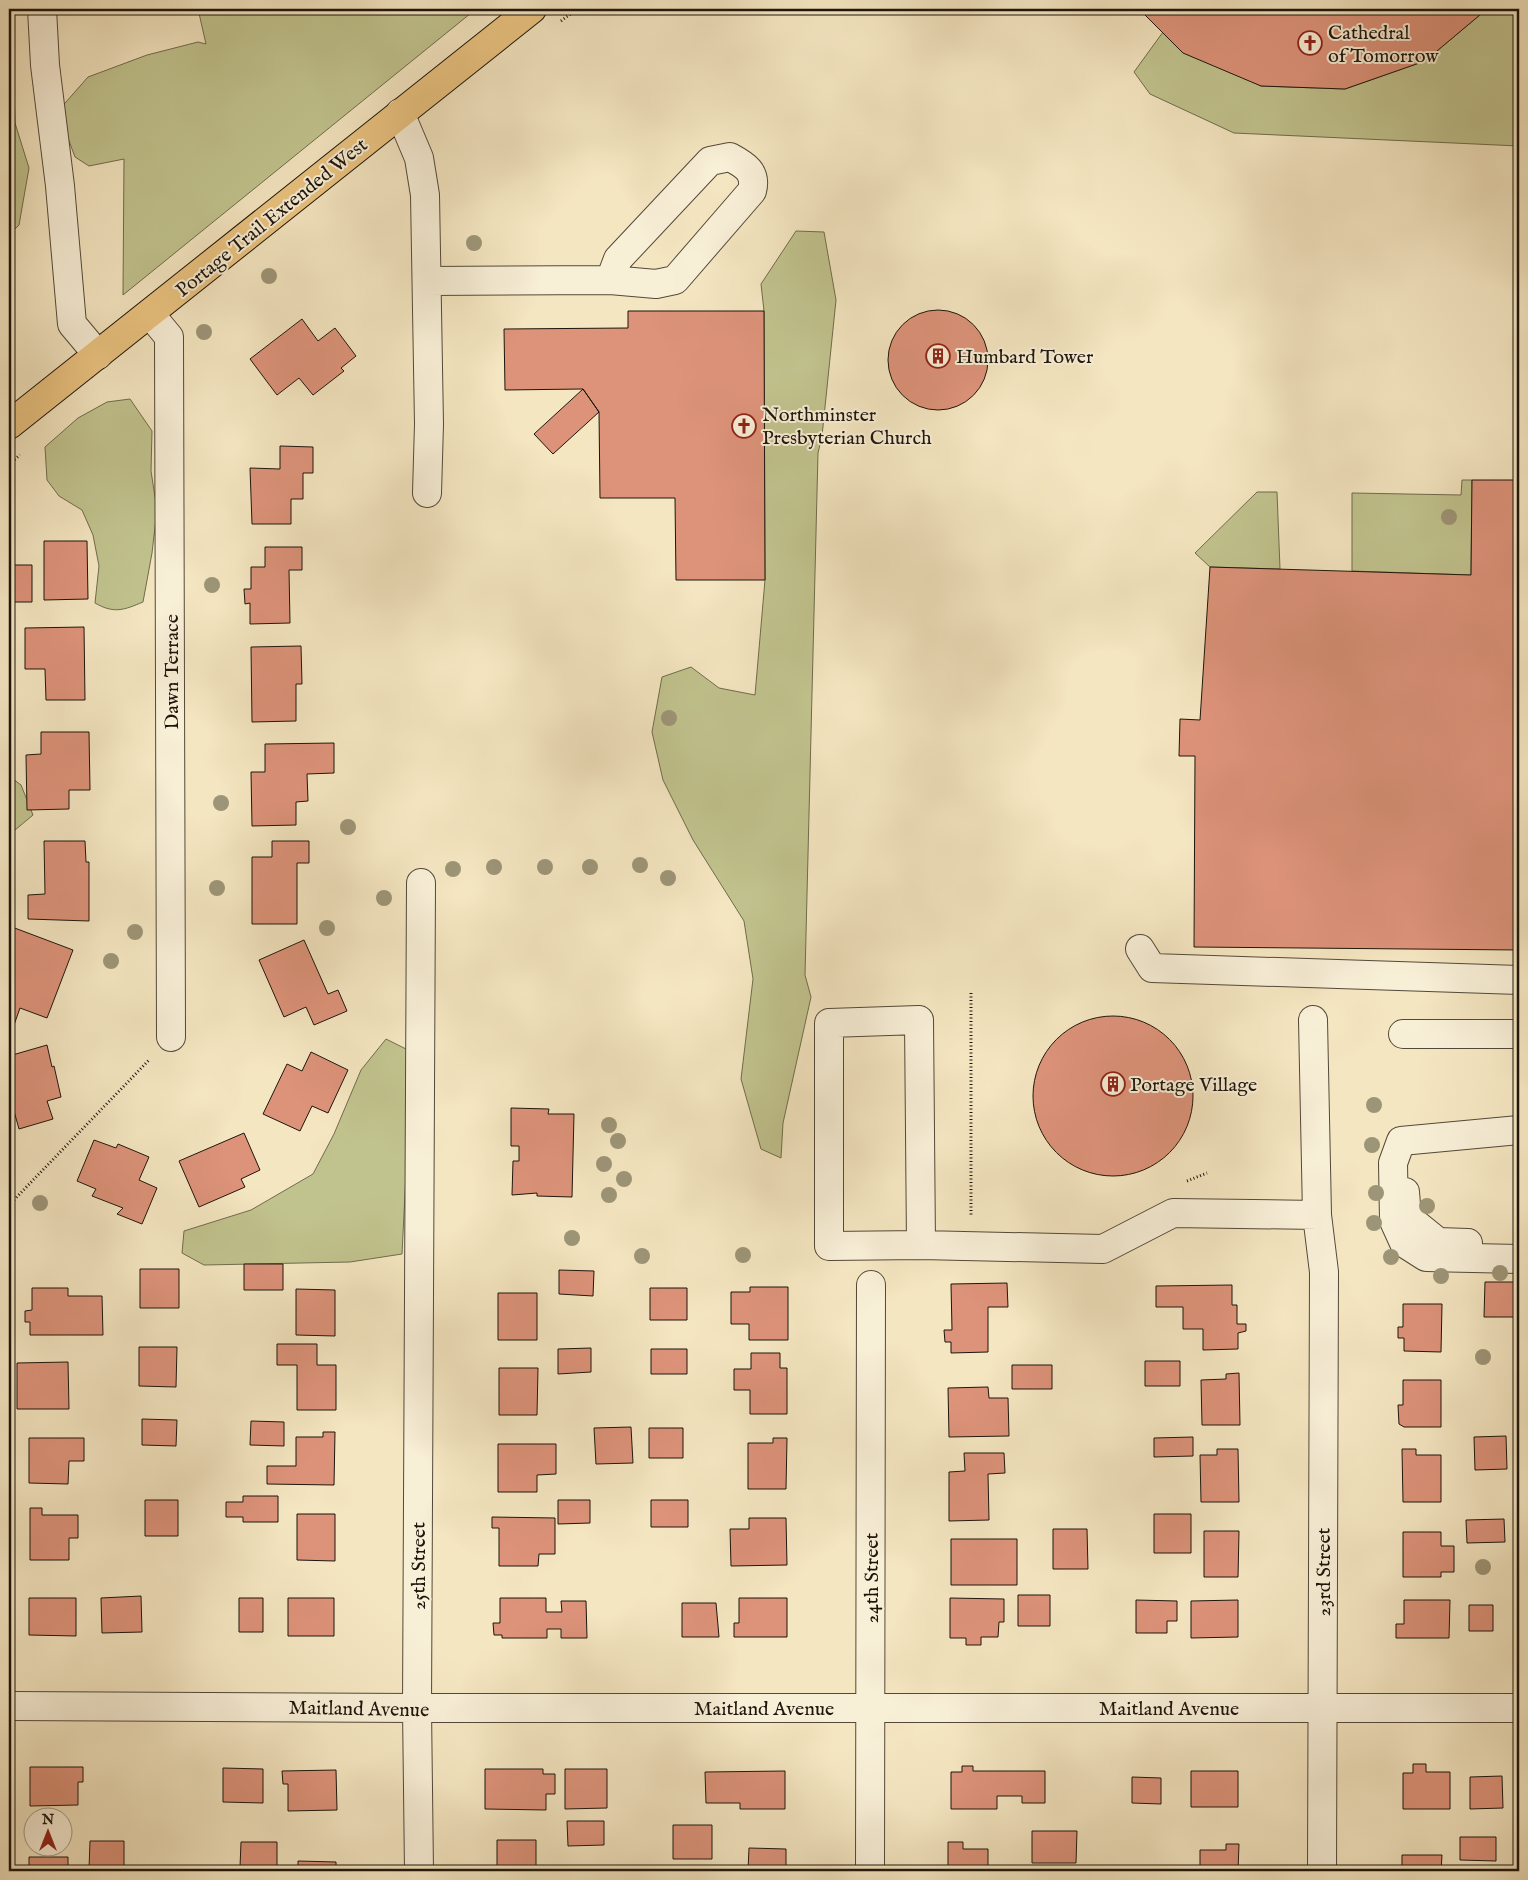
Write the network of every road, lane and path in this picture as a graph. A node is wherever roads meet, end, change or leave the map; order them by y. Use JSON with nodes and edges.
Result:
{"nodes":[{"id":1,"x":42,"y":9,"type":"edge"},
{"id":2,"x":532,"y":9,"type":"edge"},
{"id":3,"x":400,"y":113,"type":"junction"},
{"id":4,"x":610,"y":280,"type":"junction"},
{"id":5,"x":428,"y":281,"type":"junction"},
{"id":6,"x":150,"y":314,"type":"junction"},
{"id":7,"x":98,"y":355,"type":"junction"},
{"id":8,"x":9,"y":425,"type":"edge"},
{"id":9,"x":427,"y":493,"type":"dead end"},
{"id":10,"x":421,"y":883,"type":"dead end"},
{"id":11,"x":1140,"y":948,"type":"dead end"},
{"id":12,"x":1519,"y":980,"type":"edge"},
{"id":13,"x":970,"y":993,"type":"dead end"},
{"id":14,"x":1313,"y":1020,"type":"dead end"},
{"id":15,"x":1403,"y":1034,"type":"dead end"},
{"id":16,"x":1519,"y":1034,"type":"edge"},
{"id":17,"x":171,"y":1037,"type":"joint"},
{"id":18,"x":1519,"y":1130,"type":"edge"},
{"id":19,"x":1410,"y":1138,"type":"junction"},
{"id":20,"x":1207,"y":1173,"type":"dead end"},
{"id":21,"x":1180,"y":1184,"type":"dead end"},
{"id":22,"x":9,"y":1205,"type":"edge"},
{"id":23,"x":1317,"y":1215,"type":"junction"},
{"id":24,"x":971,"y":1222,"type":"dead end"},
{"id":25,"x":921,"y":1245,"type":"junction"},
{"id":26,"x":1519,"y":1245,"type":"edge"},
{"id":27,"x":1519,"y":1259,"type":"edge"},
{"id":28,"x":871,"y":1285,"type":"dead end"},
{"id":29,"x":9,"y":1706,"type":"edge"},
{"id":30,"x":1322,"y":1707,"type":"junction"},
{"id":31,"x":417,"y":1708,"type":"junction"},
{"id":32,"x":870,"y":1708,"type":"junction"},
{"id":33,"x":1519,"y":1708,"type":"edge"},
{"id":34,"x":419,"y":1871,"type":"edge"},
{"id":35,"x":870,"y":1871,"type":"edge"},
{"id":36,"x":1322,"y":1871,"type":"edge"}],
"edges":[{"from":1,"to":7,"type":"street"},
{"from":2,"to":3,"type":"main road","name":"Portage Trail Extended West"},
{"from":3,"to":5,"type":"street"},
{"from":3,"to":6,"type":"main road","name":"Portage Trail Extended West"},
{"from":4,"to":4,"type":"street"},
{"from":4,"to":5,"type":"street"},
{"from":5,"to":9,"type":"street"},
{"from":6,"to":7,"type":"main road","name":"Portage Trail Extended West"},
{"from":6,"to":17,"type":"street","name":"Dawn Terrace"},
{"from":7,"to":8,"type":"main road","name":"Portage Trail Extended West"},
{"from":10,"to":31,"type":"street","name":"25th Street"},
{"from":11,"to":12,"type":"street"},
{"from":13,"to":24,"type":"path"},
{"from":14,"to":23,"type":"street","name":"23rd Street"},
{"from":15,"to":16,"type":"street"},
{"from":17,"to":22,"type":"path"},
{"from":18,"to":19,"type":"street"},
{"from":19,"to":26,"type":"street"},
{"from":19,"to":27,"type":"street"},
{"from":20,"to":21,"type":"path"},
{"from":23,"to":25,"type":"street"},
{"from":23,"to":30,"type":"street","name":"23rd Street"},
{"from":25,"to":25,"type":"street"},
{"from":28,"to":32,"type":"street","name":"24th Street"},
{"from":29,"to":31,"type":"street","name":"Maitland Avenue"},
{"from":30,"to":32,"type":"street","name":"Maitland Avenue"},
{"from":30,"to":33,"type":"street","name":"Maitland Avenue"},
{"from":30,"to":36,"type":"street","name":"23rd Street"},
{"from":31,"to":32,"type":"street","name":"Maitland Avenue"},
{"from":31,"to":34,"type":"street","name":"25th Street"},
{"from":32,"to":35,"type":"street","name":"24th Street"}]}
